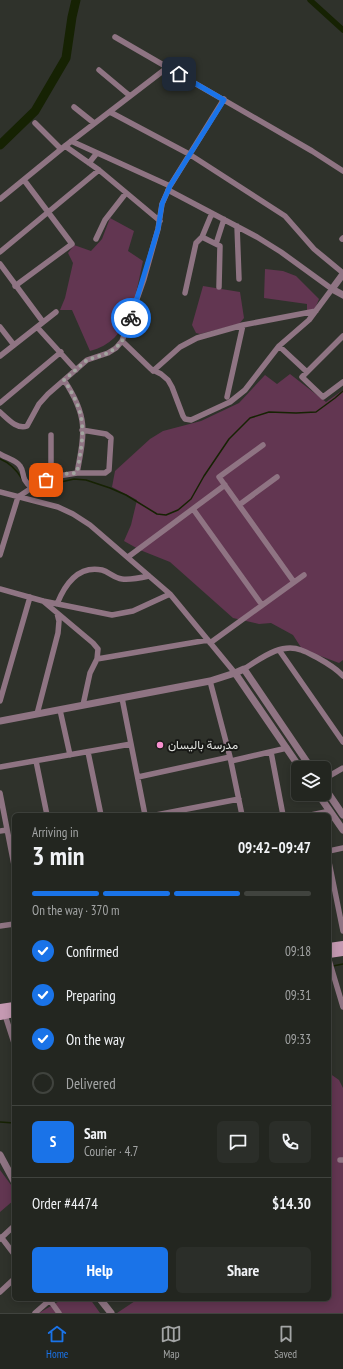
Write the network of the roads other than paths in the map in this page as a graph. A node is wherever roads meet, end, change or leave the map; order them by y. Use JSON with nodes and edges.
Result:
{"nodes":[{"id":1,"x":115,"y":37,"type":"dead end"},
{"id":2,"x":168,"y":67,"type":"junction"},
{"id":3,"x":99,"y":70,"type":"dead end"},
{"id":4,"x":130,"y":96,"type":"junction"},
{"id":5,"x":224,"y":100,"type":"junction"},
{"id":6,"x":74,"y":107,"type":"dead end"},
{"id":7,"x":110,"y":112,"type":"junction"},
{"id":8,"x":94,"y":123,"type":"junction"},
{"id":9,"x":35,"y":124,"type":"dead end"},
{"id":10,"x":71,"y":141,"type":"junction"},
{"id":11,"x":63,"y":148,"type":"junction"},
{"id":12,"x":97,"y":153,"type":"junction"},
{"id":13,"x":189,"y":154,"type":"junction"},
{"id":14,"x":89,"y":163,"type":"junction"},
{"id":15,"x":99,"y":170,"type":"junction"},
{"id":16,"x":343,"y":171,"type":"edge"},
{"id":17,"x":24,"y":180,"type":"junction"},
{"id":18,"x":169,"y":188,"type":"junction"},
{"id":19,"x":126,"y":193,"type":"junction"},
{"id":20,"x":0,"y":199,"type":"edge"},
{"id":21,"x":48,"y":213,"type":"junction"},
{"id":22,"x":212,"y":213,"type":"junction"},
{"id":23,"x":224,"y":219,"type":"junction"},
{"id":24,"x":160,"y":221,"type":"junction"},
{"id":25,"x":238,"y":226,"type":"junction"},
{"id":26,"x":202,"y":236,"type":"junction"},
{"id":27,"x":96,"y":239,"type":"dead end"},
{"id":28,"x":216,"y":244,"type":"junction"},
{"id":29,"x":0,"y":252,"type":"edge"},
{"id":30,"x":0,"y":264,"type":"edge"},
{"id":31,"x":343,"y":273,"type":"edge"},
{"id":32,"x":239,"y":279,"type":"dead end"},
{"id":33,"x":15,"y":286,"type":"junction"},
{"id":34,"x":219,"y":287,"type":"dead end"},
{"id":35,"x":332,"y":289,"type":"junction"},
{"id":36,"x":185,"y":293,"type":"dead end"},
{"id":37,"x":343,"y":295,"type":"edge"},
{"id":38,"x":316,"y":311,"type":"junction"},
{"id":39,"x":56,"y":312,"type":"dead end"},
{"id":40,"x":43,"y":322,"type":"junction"},
{"id":41,"x":242,"y":324,"type":"junction"},
{"id":42,"x":0,"y":327,"type":"edge"},
{"id":43,"x":37,"y":327,"type":"junction"},
{"id":44,"x":343,"y":336,"type":"edge"},
{"id":45,"x":122,"y":341,"type":"junction"},
{"id":46,"x":14,"y":345,"type":"junction"},
{"id":47,"x":279,"y":346,"type":"junction"},
{"id":48,"x":61,"y":352,"type":"junction"},
{"id":49,"x":0,"y":356,"type":"edge"},
{"id":50,"x":76,"y":370,"type":"junction"},
{"id":51,"x":153,"y":371,"type":"junction"},
{"id":52,"x":307,"y":372,"type":"junction"},
{"id":53,"x":64,"y":380,"type":"junction"},
{"id":54,"x":343,"y":382,"type":"edge"},
{"id":55,"x":228,"y":397,"type":"dead end"},
{"id":56,"x":0,"y":403,"type":"edge"},
{"id":57,"x":0,"y":412,"type":"edge"},
{"id":58,"x":82,"y":430,"type":"junction"},
{"id":59,"x":51,"y":435,"type":"dead end"},
{"id":60,"x":263,"y":446,"type":"dead end"},
{"id":61,"x":0,"y":454,"type":"edge"},
{"id":62,"x":77,"y":473,"type":"junction"},
{"id":63,"x":277,"y":477,"type":"dead end"},
{"id":64,"x":51,"y":478,"type":"junction"},
{"id":65,"x":225,"y":485,"type":"junction"},
{"id":66,"x":32,"y":488,"type":"junction"},
{"id":67,"x":0,"y":492,"type":"edge"},
{"id":68,"x":18,"y":497,"type":"junction"},
{"id":69,"x":239,"y":505,"type":"junction"},
{"id":70,"x":193,"y":509,"type":"junction"},
{"id":71,"x":0,"y":555,"type":"edge"},
{"id":72,"x":128,"y":557,"type":"junction"},
{"id":73,"x":304,"y":575,"type":"dead end"},
{"id":74,"x":150,"y":576,"type":"junction"},
{"id":75,"x":294,"y":582,"type":"junction"},
{"id":76,"x":0,"y":589,"type":"edge"},
{"id":77,"x":170,"y":594,"type":"junction"},
{"id":78,"x":30,"y":597,"type":"junction"},
{"id":79,"x":43,"y":601,"type":"junction"},
{"id":80,"x":57,"y":604,"type":"junction"},
{"id":81,"x":262,"y":605,"type":"junction"},
{"id":82,"x":57,"y":613,"type":"junction"},
{"id":83,"x":209,"y":641,"type":"junction"},
{"id":84,"x":279,"y":650,"type":"junction"},
{"id":85,"x":97,"y":659,"type":"junction"},
{"id":86,"x":244,"y":668,"type":"junction"},
{"id":87,"x":235,"y":673,"type":"junction"},
{"id":88,"x":343,"y":676,"type":"edge"},
{"id":89,"x":210,"y":681,"type":"junction"},
{"id":90,"x":122,"y":698,"type":"junction"},
{"id":91,"x":0,"y":701,"type":"edge"},
{"id":92,"x":83,"y":705,"type":"junction"},
{"id":93,"x":60,"y":710,"type":"junction"},
{"id":94,"x":37,"y":714,"type":"junction"},
{"id":95,"x":0,"y":721,"type":"edge"},
{"id":96,"x":343,"y":742,"type":"edge"},
{"id":97,"x":131,"y":744,"type":"junction"},
{"id":98,"x":287,"y":748,"type":"junction"},
{"id":99,"x":88,"y":752,"type":"junction"},
{"id":100,"x":271,"y":752,"type":"junction"},
{"id":101,"x":70,"y":755,"type":"junction"},
{"id":102,"x":230,"y":759,"type":"junction"},
{"id":103,"x":36,"y":761,"type":"junction"},
{"id":104,"x":295,"y":761,"type":"edge"},
{"id":105,"x":305,"y":761,"type":"edge"},
{"id":106,"x":0,"y":767,"type":"edge"},
{"id":107,"x":343,"y":768,"type":"edge"},
{"id":108,"x":331,"y":775,"type":"edge"},
{"id":109,"x":138,"y":777,"type":"junction"},
{"id":110,"x":0,"y":793,"type":"edge"},
{"id":111,"x":331,"y":797,"type":"edge"},
{"id":112,"x":239,"y":799,"type":"junction"},
{"id":113,"x":323,"y":801,"type":"edge"},
{"id":114,"x":330,"y":811,"type":"junction"},
{"id":115,"x":47,"y":813,"type":"edge"},
{"id":116,"x":101,"y":813,"type":"edge"},
{"id":117,"x":145,"y":813,"type":"edge"},
{"id":118,"x":166,"y":813,"type":"edge"},
{"id":119,"x":242,"y":813,"type":"edge"},
{"id":120,"x":283,"y":813,"type":"edge"},
{"id":121,"x":320,"y":813,"type":"edge"},
{"id":122,"x":343,"y":815,"type":"edge"},
{"id":123,"x":7,"y":830,"type":"junction"},
{"id":124,"x":343,"y":830,"type":"edge"},
{"id":125,"x":0,"y":831,"type":"edge"},
{"id":126,"x":12,"y":842,"type":"edge"},
{"id":127,"x":343,"y":848,"type":"edge"},
{"id":128,"x":331,"y":851,"type":"edge"},
{"id":129,"x":331,"y":872,"type":"edge"},
{"id":130,"x":12,"y":924,"type":"edge"},
{"id":131,"x":0,"y":926,"type":"edge"},
{"id":132,"x":343,"y":931,"type":"edge"},
{"id":133,"x":343,"y":945,"type":"edge"},
{"id":134,"x":331,"y":947,"type":"edge"},
{"id":135,"x":343,"y":952,"type":"edge"},
{"id":136,"x":331,"y":954,"type":"edge"},
{"id":137,"x":331,"y":968,"type":"edge"},
{"id":138,"x":12,"y":1007,"type":"edge"},
{"id":139,"x":343,"y":1007,"type":"edge"},
{"id":140,"x":2,"y":1013,"type":"edge"},
{"id":141,"x":12,"y":1038,"type":"edge"},
{"id":142,"x":0,"y":1155,"type":"edge"},
{"id":143,"x":12,"y":1177,"type":"edge"},
{"id":144,"x":12,"y":1228,"type":"edge"},
{"id":145,"x":1,"y":1238,"type":"edge"},
{"id":146,"x":12,"y":1252,"type":"edge"},
{"id":147,"x":12,"y":1281,"type":"edge"},
{"id":148,"x":0,"y":1292,"type":"edge"},
{"id":149,"x":48,"y":1301,"type":"edge"},
{"id":150,"x":51,"y":1301,"type":"edge"},
{"id":151,"x":102,"y":1301,"type":"edge"},
{"id":152,"x":35,"y":1313,"type":"edge"},
{"id":153,"x":59,"y":1313,"type":"edge"},
{"id":154,"x":111,"y":1313,"type":"edge"}],
"edges":[{"from":1,"to":2,"type":"street"},
{"from":2,"to":4,"type":"street"},
{"from":2,"to":5,"type":"street"},
{"from":3,"to":4,"type":"street"},
{"from":4,"to":7,"type":"street"},
{"from":5,"to":13,"type":"street"},
{"from":5,"to":16,"type":"street"},
{"from":6,"to":8,"type":"street"},
{"from":7,"to":8,"type":"street"},
{"from":7,"to":13,"type":"street"},
{"from":8,"to":10,"type":"street"},
{"from":9,"to":11,"type":"street"},
{"from":10,"to":11,"type":"street"},
{"from":10,"to":12,"type":"street"},
{"from":11,"to":14,"type":"street"},
{"from":11,"to":17,"type":"street"},
{"from":12,"to":14,"type":"street"},
{"from":12,"to":18,"type":"street"},
{"from":13,"to":18,"type":"street"},
{"from":13,"to":31,"type":"street"},
{"from":14,"to":15,"type":"street"},
{"from":15,"to":19,"type":"street"},
{"from":15,"to":21,"type":"street"},
{"from":17,"to":20,"type":"street"},
{"from":17,"to":21,"type":"street"},
{"from":18,"to":22,"type":"street"},
{"from":18,"to":24,"type":"street"},
{"from":19,"to":24,"type":"street"},
{"from":19,"to":27,"type":"street"},
{"from":21,"to":29,"type":"street"},
{"from":21,"to":33,"type":"street"},
{"from":22,"to":23,"type":"street"},
{"from":22,"to":26,"type":"street"},
{"from":23,"to":25,"type":"street"},
{"from":23,"to":28,"type":"street"},
{"from":24,"to":45,"type":"street"},
{"from":25,"to":32,"type":"street"},
{"from":25,"to":35,"type":"street"},
{"from":26,"to":28,"type":"street"},
{"from":26,"to":36,"type":"street"},
{"from":28,"to":34,"type":"street"},
{"from":30,"to":33,"type":"street"},
{"from":31,"to":35,"type":"street"},
{"from":33,"to":40,"type":"street"},
{"from":35,"to":37,"type":"street"},
{"from":35,"to":38,"type":"street"},
{"from":38,"to":41,"type":"street"},
{"from":38,"to":47,"type":"street"},
{"from":39,"to":40,"type":"street"},
{"from":40,"to":43,"type":"street"},
{"from":41,"to":51,"type":"street"},
{"from":41,"to":55,"type":"street"},
{"from":42,"to":46,"type":"street"},
{"from":43,"to":46,"type":"street"},
{"from":43,"to":48,"type":"street"},
{"from":44,"to":52,"type":"street"},
{"from":45,"to":50,"type":"street"},
{"from":45,"to":51,"type":"street"},
{"from":46,"to":49,"type":"street"},
{"from":47,"to":51,"type":"street"},
{"from":47,"to":52,"type":"street"},
{"from":48,"to":50,"type":"street"},
{"from":48,"to":56,"type":"street"},
{"from":50,"to":53,"type":"street"},
{"from":52,"to":54,"type":"street"},
{"from":53,"to":57,"type":"street"},
{"from":53,"to":58,"type":"street"},
{"from":58,"to":62,"type":"street"},
{"from":58,"to":62,"type":"street"},
{"from":59,"to":64,"type":"street"},
{"from":60,"to":65,"type":"street"},
{"from":61,"to":66,"type":"street"},
{"from":62,"to":64,"type":"street"},
{"from":63,"to":69,"type":"street"},
{"from":64,"to":66,"type":"street"},
{"from":65,"to":69,"type":"street"},
{"from":65,"to":70,"type":"street"},
{"from":66,"to":68,"type":"street"},
{"from":67,"to":68,"type":"street"},
{"from":68,"to":71,"type":"street"},
{"from":68,"to":72,"type":"street"},
{"from":69,"to":75,"type":"street"},
{"from":70,"to":72,"type":"street"},
{"from":70,"to":81,"type":"street"},
{"from":72,"to":74,"type":"street"},
{"from":73,"to":75,"type":"street"},
{"from":74,"to":77,"type":"street"},
{"from":74,"to":80,"type":"street"},
{"from":75,"to":81,"type":"street"},
{"from":76,"to":78,"type":"street"},
{"from":77,"to":80,"type":"street"},
{"from":77,"to":83,"type":"street"},
{"from":78,"to":79,"type":"street"},
{"from":78,"to":91,"type":"street"},
{"from":79,"to":80,"type":"street"},
{"from":79,"to":82,"type":"street"},
{"from":81,"to":83,"type":"street"},
{"from":82,"to":85,"type":"street"},
{"from":82,"to":94,"type":"street"},
{"from":83,"to":85,"type":"street"},
{"from":83,"to":87,"type":"street"},
{"from":84,"to":86,"type":"street"},
{"from":84,"to":88,"type":"street"},
{"from":84,"to":96,"type":"street"},
{"from":85,"to":92,"type":"street"},
{"from":86,"to":87,"type":"street"},
{"from":86,"to":105,"type":"street"},
{"from":87,"to":89,"type":"street"},
{"from":87,"to":98,"type":"street"},
{"from":89,"to":90,"type":"street"},
{"from":89,"to":102,"type":"street"},
{"from":90,"to":92,"type":"street"},
{"from":90,"to":97,"type":"street"},
{"from":92,"to":93,"type":"street"},
{"from":93,"to":94,"type":"street"},
{"from":93,"to":101,"type":"street"},
{"from":94,"to":95,"type":"street"},
{"from":97,"to":99,"type":"street"},
{"from":97,"to":109,"type":"street"},
{"from":98,"to":100,"type":"street"},
{"from":98,"to":104,"type":"street"},
{"from":99,"to":101,"type":"street"},
{"from":99,"to":116,"type":"street"},
{"from":100,"to":102,"type":"street"},
{"from":100,"to":120,"type":"street"},
{"from":101,"to":103,"type":"street"},
{"from":102,"to":109,"type":"street"},
{"from":102,"to":112,"type":"street"},
{"from":103,"to":106,"type":"street"},
{"from":103,"to":115,"type":"street"},
{"from":107,"to":108,"type":"street"},
{"from":109,"to":117,"type":"street"},
{"from":110,"to":123,"type":"street"},
{"from":111,"to":122,"type":"street"},
{"from":112,"to":118,"type":"street"},
{"from":112,"to":119,"type":"street"},
{"from":113,"to":114,"type":"street"},
{"from":114,"to":121,"type":"street"},
{"from":114,"to":124,"type":"street"},
{"from":123,"to":125,"type":"street"},
{"from":123,"to":126,"type":"street"},
{"from":127,"to":128,"type":"street"},
{"from":129,"to":132,"type":"street"},
{"from":130,"to":131,"type":"street"},
{"from":133,"to":134,"type":"main road"},
{"from":135,"to":136,"type":"main road"},
{"from":137,"to":139,"type":"street"},
{"from":138,"to":140,"type":"main road"},
{"from":140,"to":141,"type":"street"},
{"from":142,"to":143,"type":"street"},
{"from":144,"to":145,"type":"street"},
{"from":145,"to":146,"type":"street"},
{"from":147,"to":148,"type":"street"},
{"from":149,"to":152,"type":"street"},
{"from":150,"to":153,"type":"street"},
{"from":151,"to":154,"type":"street"}]}
